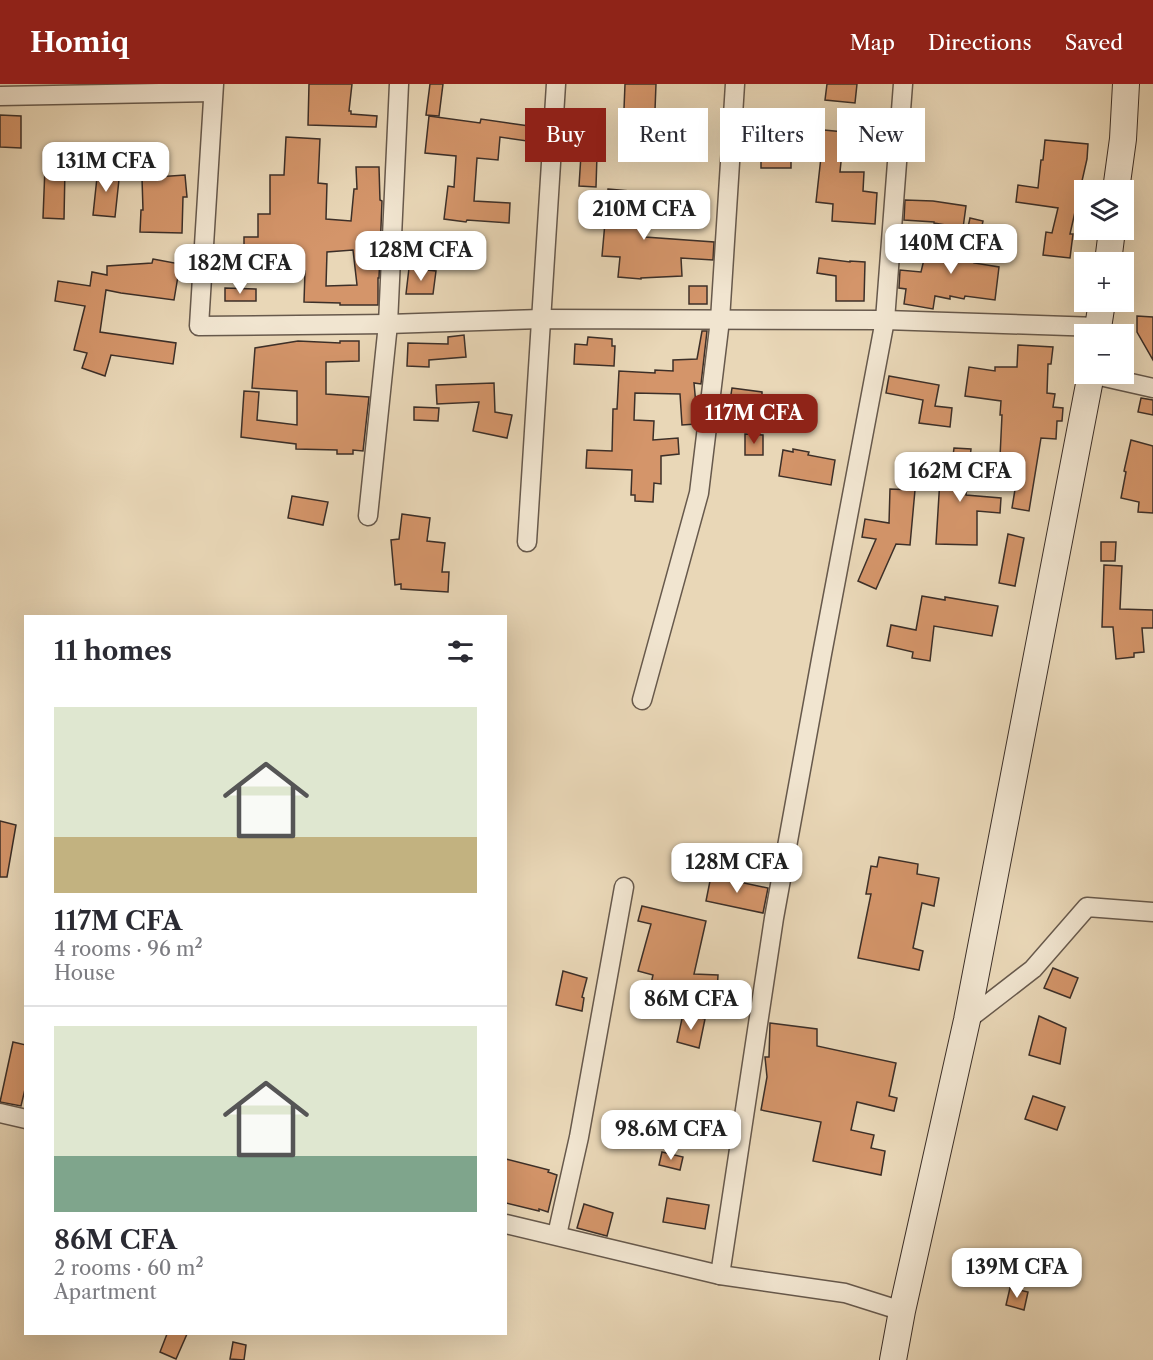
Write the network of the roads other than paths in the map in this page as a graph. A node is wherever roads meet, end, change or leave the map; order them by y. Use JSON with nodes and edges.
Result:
{"nodes":[{"id":1,"x":399,"y":84,"type":"edge"},
{"id":2,"x":556,"y":84,"type":"edge"},
{"id":3,"x":735,"y":84,"type":"edge"},
{"id":4,"x":903,"y":84,"type":"edge"},
{"id":5,"x":1126,"y":84,"type":"edge"},
{"id":6,"x":214,"y":88,"type":"edge"},
{"id":7,"x":0,"y":96,"type":"edge"},
{"id":8,"x":1117,"y":180,"type":"edge"},
{"id":9,"x":541,"y":319,"type":"junction"},
{"id":10,"x":885,"y":320,"type":"junction"},
{"id":11,"x":720,"y":321,"type":"junction"},
{"id":12,"x":388,"y":324,"type":"junction"},
{"id":13,"x":1074,"y":330,"type":"edge"},
{"id":14,"x":1089,"y":384,"type":"edge"},
{"id":15,"x":1134,"y":384,"type":"edge"},
{"id":16,"x":1153,"y":388,"type":"edge"},
{"id":17,"x":368,"y":516,"type":"dead end"},
{"id":18,"x":527,"y":542,"type":"dead end"},
{"id":19,"x":642,"y":700,"type":"dead end"},
{"id":20,"x":624,"y":887,"type":"dead end"},
{"id":21,"x":1153,"y":912,"type":"edge"},
{"id":22,"x":967,"y":1020,"type":"junction"},
{"id":23,"x":0,"y":1113,"type":"edge"},
{"id":24,"x":24,"y":1119,"type":"edge"},
{"id":25,"x":507,"y":1224,"type":"edge"},
{"id":26,"x":557,"y":1235,"type":"junction"},
{"id":27,"x":720,"y":1275,"type":"junction"},
{"id":28,"x":902,"y":1311,"type":"junction"},
{"id":29,"x":893,"y":1360,"type":"edge"}],
"edges":[{"from":1,"to":12,"type":"street"},
{"from":2,"to":9,"type":"street"},
{"from":3,"to":11,"type":"street"},
{"from":4,"to":10,"type":"street"},
{"from":5,"to":8,"type":"street"},
{"from":6,"to":7,"type":"street"},
{"from":6,"to":12,"type":"street"},
{"from":9,"to":11,"type":"street"},
{"from":9,"to":12,"type":"street"},
{"from":9,"to":18,"type":"street"},
{"from":10,"to":11,"type":"street"},
{"from":10,"to":13,"type":"street"},
{"from":10,"to":27,"type":"street"},
{"from":11,"to":19,"type":"street"},
{"from":12,"to":17,"type":"street"},
{"from":14,"to":22,"type":"street"},
{"from":15,"to":16,"type":"street"},
{"from":20,"to":26,"type":"street"},
{"from":21,"to":22,"type":"street"},
{"from":22,"to":28,"type":"street"},
{"from":23,"to":24,"type":"street"},
{"from":25,"to":26,"type":"street"},
{"from":26,"to":27,"type":"street"},
{"from":27,"to":28,"type":"street"},
{"from":28,"to":29,"type":"street"}]}
